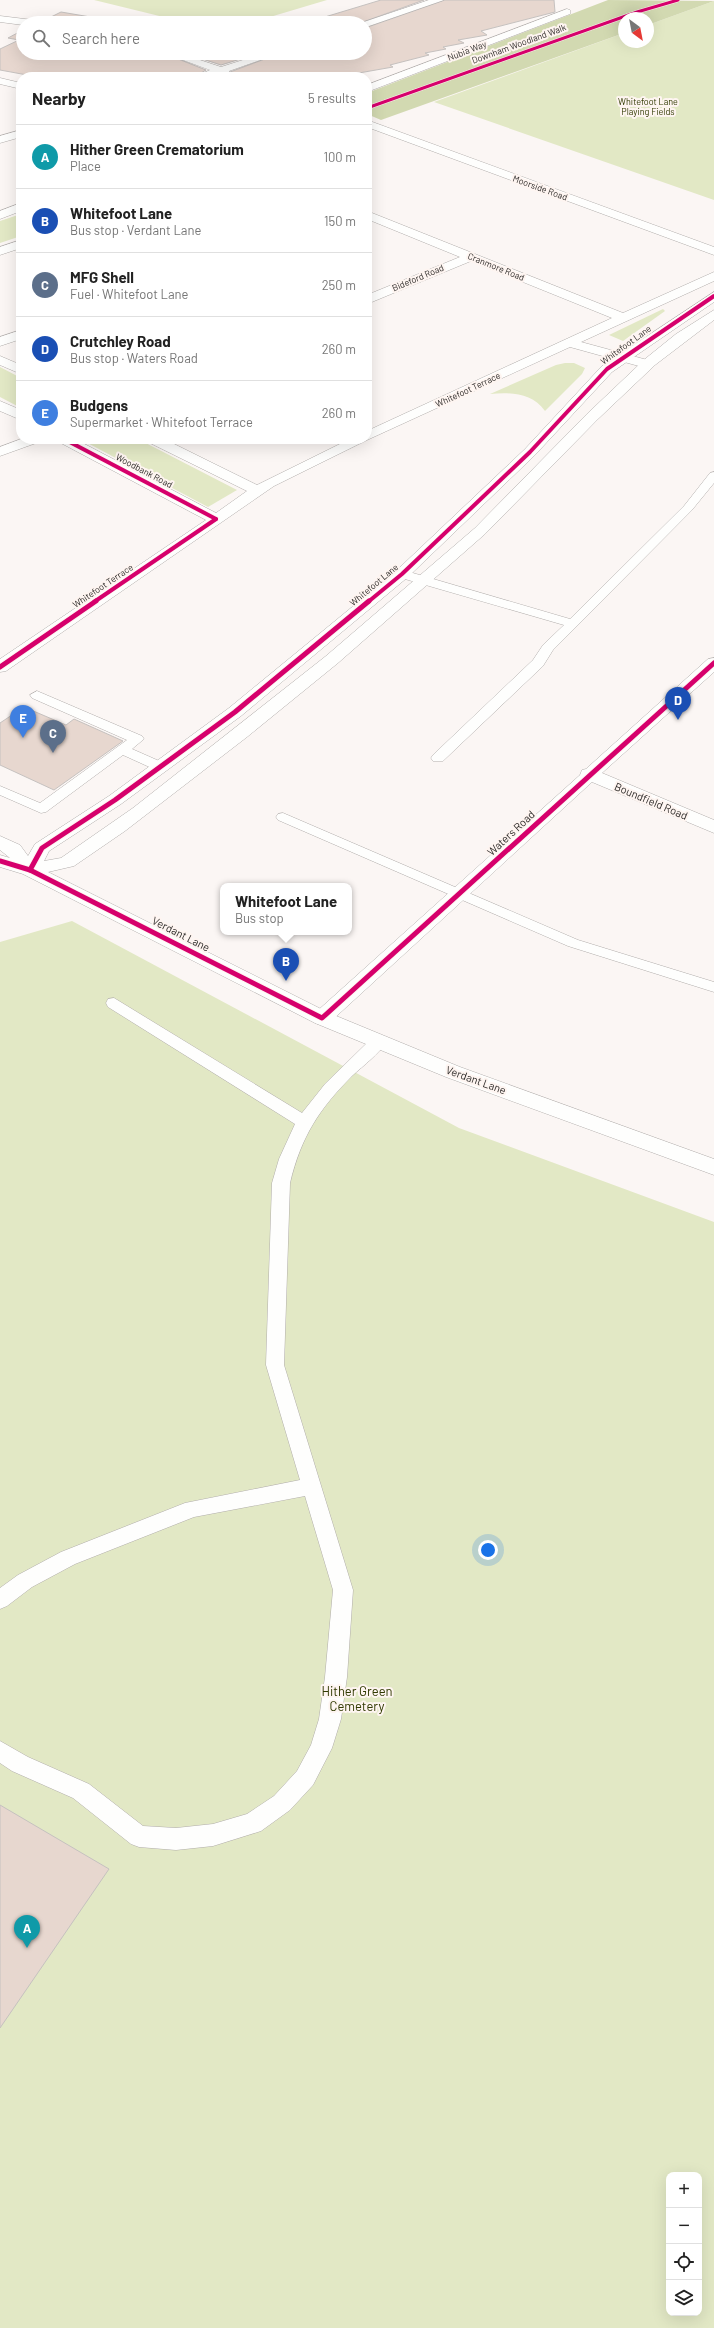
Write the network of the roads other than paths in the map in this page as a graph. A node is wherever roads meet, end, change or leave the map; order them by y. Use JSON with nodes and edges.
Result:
{"nodes":[{"id":1,"x":440,"y":0,"type":"edge"},
{"id":2,"x":567,"y":12,"type":"dead end"},
{"id":3,"x":0,"y":19,"type":"edge"},
{"id":4,"x":16,"y":21,"type":"edge"},
{"id":5,"x":372,"y":22,"type":"edge"},
{"id":6,"x":190,"y":60,"type":"edge"},
{"id":7,"x":253,"y":60,"type":"edge"},
{"id":8,"x":221,"y":70,"type":"junction"},
{"id":9,"x":215,"y":72,"type":"edge"},
{"id":10,"x":226,"y":72,"type":"edge"},
{"id":11,"x":0,"y":81,"type":"edge"},
{"id":12,"x":16,"y":85,"type":"edge"},
{"id":13,"x":372,"y":87,"type":"edge"},
{"id":14,"x":372,"y":125,"type":"edge"},
{"id":15,"x":16,"y":135,"type":"edge"},
{"id":16,"x":0,"y":140,"type":"edge"},
{"id":17,"x":16,"y":210,"type":"edge"},
{"id":18,"x":0,"y":215,"type":"edge"},
{"id":19,"x":372,"y":217,"type":"edge"},
{"id":20,"x":16,"y":246,"type":"edge"},
{"id":21,"x":0,"y":251,"type":"edge"},
{"id":22,"x":714,"y":251,"type":"edge"},
{"id":23,"x":470,"y":257,"type":"junction"},
{"id":24,"x":714,"y":276,"type":"edge"},
{"id":25,"x":714,"y":296,"type":"edge"},
{"id":26,"x":372,"y":298,"type":"edge"},
{"id":27,"x":712,"y":317,"type":"edge"},
{"id":28,"x":624,"y":318,"type":"junction"},
{"id":29,"x":16,"y":336,"type":"edge"},
{"id":30,"x":0,"y":342,"type":"edge"},
{"id":31,"x":569,"y":343,"type":"junction"},
{"id":32,"x":622,"y":359,"type":"junction"},
{"id":33,"x":0,"y":360,"type":"edge"},
{"id":34,"x":646,"y":364,"type":"junction"},
{"id":35,"x":16,"y":368,"type":"edge"},
{"id":36,"x":0,"y":405,"type":"edge"},
{"id":37,"x":16,"y":413,"type":"edge"},
{"id":38,"x":372,"y":434,"type":"edge"},
{"id":39,"x":21,"y":444,"type":"edge"},
{"id":40,"x":74,"y":444,"type":"edge"},
{"id":41,"x":164,"y":444,"type":"edge"},
{"id":42,"x":351,"y":444,"type":"edge"},
{"id":43,"x":0,"y":452,"type":"edge"},
{"id":44,"x":714,"y":475,"type":"edge"},
{"id":45,"x":258,"y":490,"type":"junction"},
{"id":46,"x":216,"y":519,"type":"junction"},
{"id":47,"x":402,"y":574,"type":"junction"},
{"id":48,"x":425,"y":580,"type":"junction"},
{"id":49,"x":573,"y":624,"type":"junction"},
{"id":50,"x":714,"y":663,"type":"edge"},
{"id":51,"x":0,"y":667,"type":"edge"},
{"id":52,"x":37,"y":695,"type":"dead end"},
{"id":53,"x":122,"y":750,"type":"junction"},
{"id":54,"x":438,"y":758,"type":"dead end"},
{"id":55,"x":161,"y":767,"type":"junction"},
{"id":56,"x":588,"y":774,"type":"junction"},
{"id":57,"x":0,"y":790,"type":"edge"},
{"id":58,"x":283,"y":816,"type":"dead end"},
{"id":59,"x":714,"y":827,"type":"edge"},
{"id":60,"x":0,"y":842,"type":"edge"},
{"id":61,"x":0,"y":861,"type":"edge"},
{"id":62,"x":30,"y":870,"type":"junction"},
{"id":63,"x":461,"y":894,"type":"junction"},
{"id":64,"x":714,"y":987,"type":"edge"},
{"id":65,"x":114,"y":1003,"type":"dead end"},
{"id":66,"x":322,"y":1018,"type":"junction"},
{"id":67,"x":379,"y":1041,"type":"junction"},
{"id":68,"x":303,"y":1121,"type":"junction"},
{"id":69,"x":714,"y":1167,"type":"edge"},
{"id":70,"x":313,"y":1486,"type":"junction"},
{"id":71,"x":0,"y":1600,"type":"edge"},
{"id":72,"x":0,"y":1751,"type":"edge"}],
"edges":[{"from":1,"to":5,"type":"street"},
{"from":2,"to":13,"type":"street","name":"Nubia Way"},
{"from":3,"to":4,"type":"street"},
{"from":6,"to":8,"type":"street"},
{"from":7,"to":8,"type":"street"},
{"from":8,"to":9,"type":"street"},
{"from":8,"to":10,"type":"street"},
{"from":11,"to":12,"type":"street"},
{"from":14,"to":22,"type":"street","name":"Moorside Road"},
{"from":15,"to":16,"type":"street"},
{"from":17,"to":18,"type":"street"},
{"from":19,"to":23,"type":"street","name":"Cranmore Road"},
{"from":20,"to":21,"type":"street"},
{"from":23,"to":26,"type":"street","name":"Bideford Road"},
{"from":23,"to":28,"type":"street","name":"Cranmore Road"},
{"from":24,"to":28,"type":"street","name":"Whitefoot Terrace"},
{"from":25,"to":32,"type":"street","name":"Whitefoot Lane"},
{"from":27,"to":34,"type":"street"},
{"from":28,"to":31,"type":"street","name":"Whitefoot Terrace"},
{"from":29,"to":30,"type":"street"},
{"from":31,"to":32,"type":"street"},
{"from":31,"to":38,"type":"street","name":"Whitefoot Terrace"},
{"from":32,"to":34,"type":"street"},
{"from":32,"to":47,"type":"street","name":"Whitefoot Lane"},
{"from":33,"to":35,"type":"street"},
{"from":34,"to":48,"type":"street"},
{"from":36,"to":37,"type":"street"},
{"from":39,"to":43,"type":"street"},
{"from":40,"to":46,"type":"street","name":"Woodbank Road"},
{"from":41,"to":45,"type":"street"},
{"from":42,"to":45,"type":"street","name":"Whitefoot Terrace"},
{"from":44,"to":49,"type":"lane"},
{"from":45,"to":46,"type":"street","name":"Whitefoot Terrace"},
{"from":46,"to":51,"type":"street","name":"Whitefoot Terrace"},
{"from":47,"to":48,"type":"lane"},
{"from":47,"to":55,"type":"street","name":"Whitefoot Lane"},
{"from":48,"to":49,"type":"lane"},
{"from":48,"to":62,"type":"street"},
{"from":49,"to":54,"type":"lane"},
{"from":50,"to":56,"type":"street","name":"Waters Road"},
{"from":52,"to":53,"type":"lane"},
{"from":53,"to":55,"type":"lane"},
{"from":53,"to":57,"type":"lane"},
{"from":55,"to":62,"type":"street","name":"Whitefoot Lane"},
{"from":56,"to":59,"type":"street","name":"Boundfield Road"},
{"from":56,"to":63,"type":"street","name":"Waters Road"},
{"from":58,"to":63,"type":"lane"},
{"from":60,"to":62,"type":"street"},
{"from":61,"to":62,"type":"street"},
{"from":62,"to":66,"type":"street","name":"Verdant Lane"},
{"from":63,"to":64,"type":"lane"},
{"from":63,"to":66,"type":"street","name":"Waters Road"},
{"from":65,"to":68,"type":"lane"},
{"from":66,"to":67,"type":"street","name":"Verdant Lane"},
{"from":67,"to":68,"type":"lane"},
{"from":67,"to":69,"type":"street","name":"Verdant Lane"},
{"from":68,"to":70,"type":"lane"},
{"from":70,"to":71,"type":"lane"},
{"from":70,"to":72,"type":"lane"}]}
